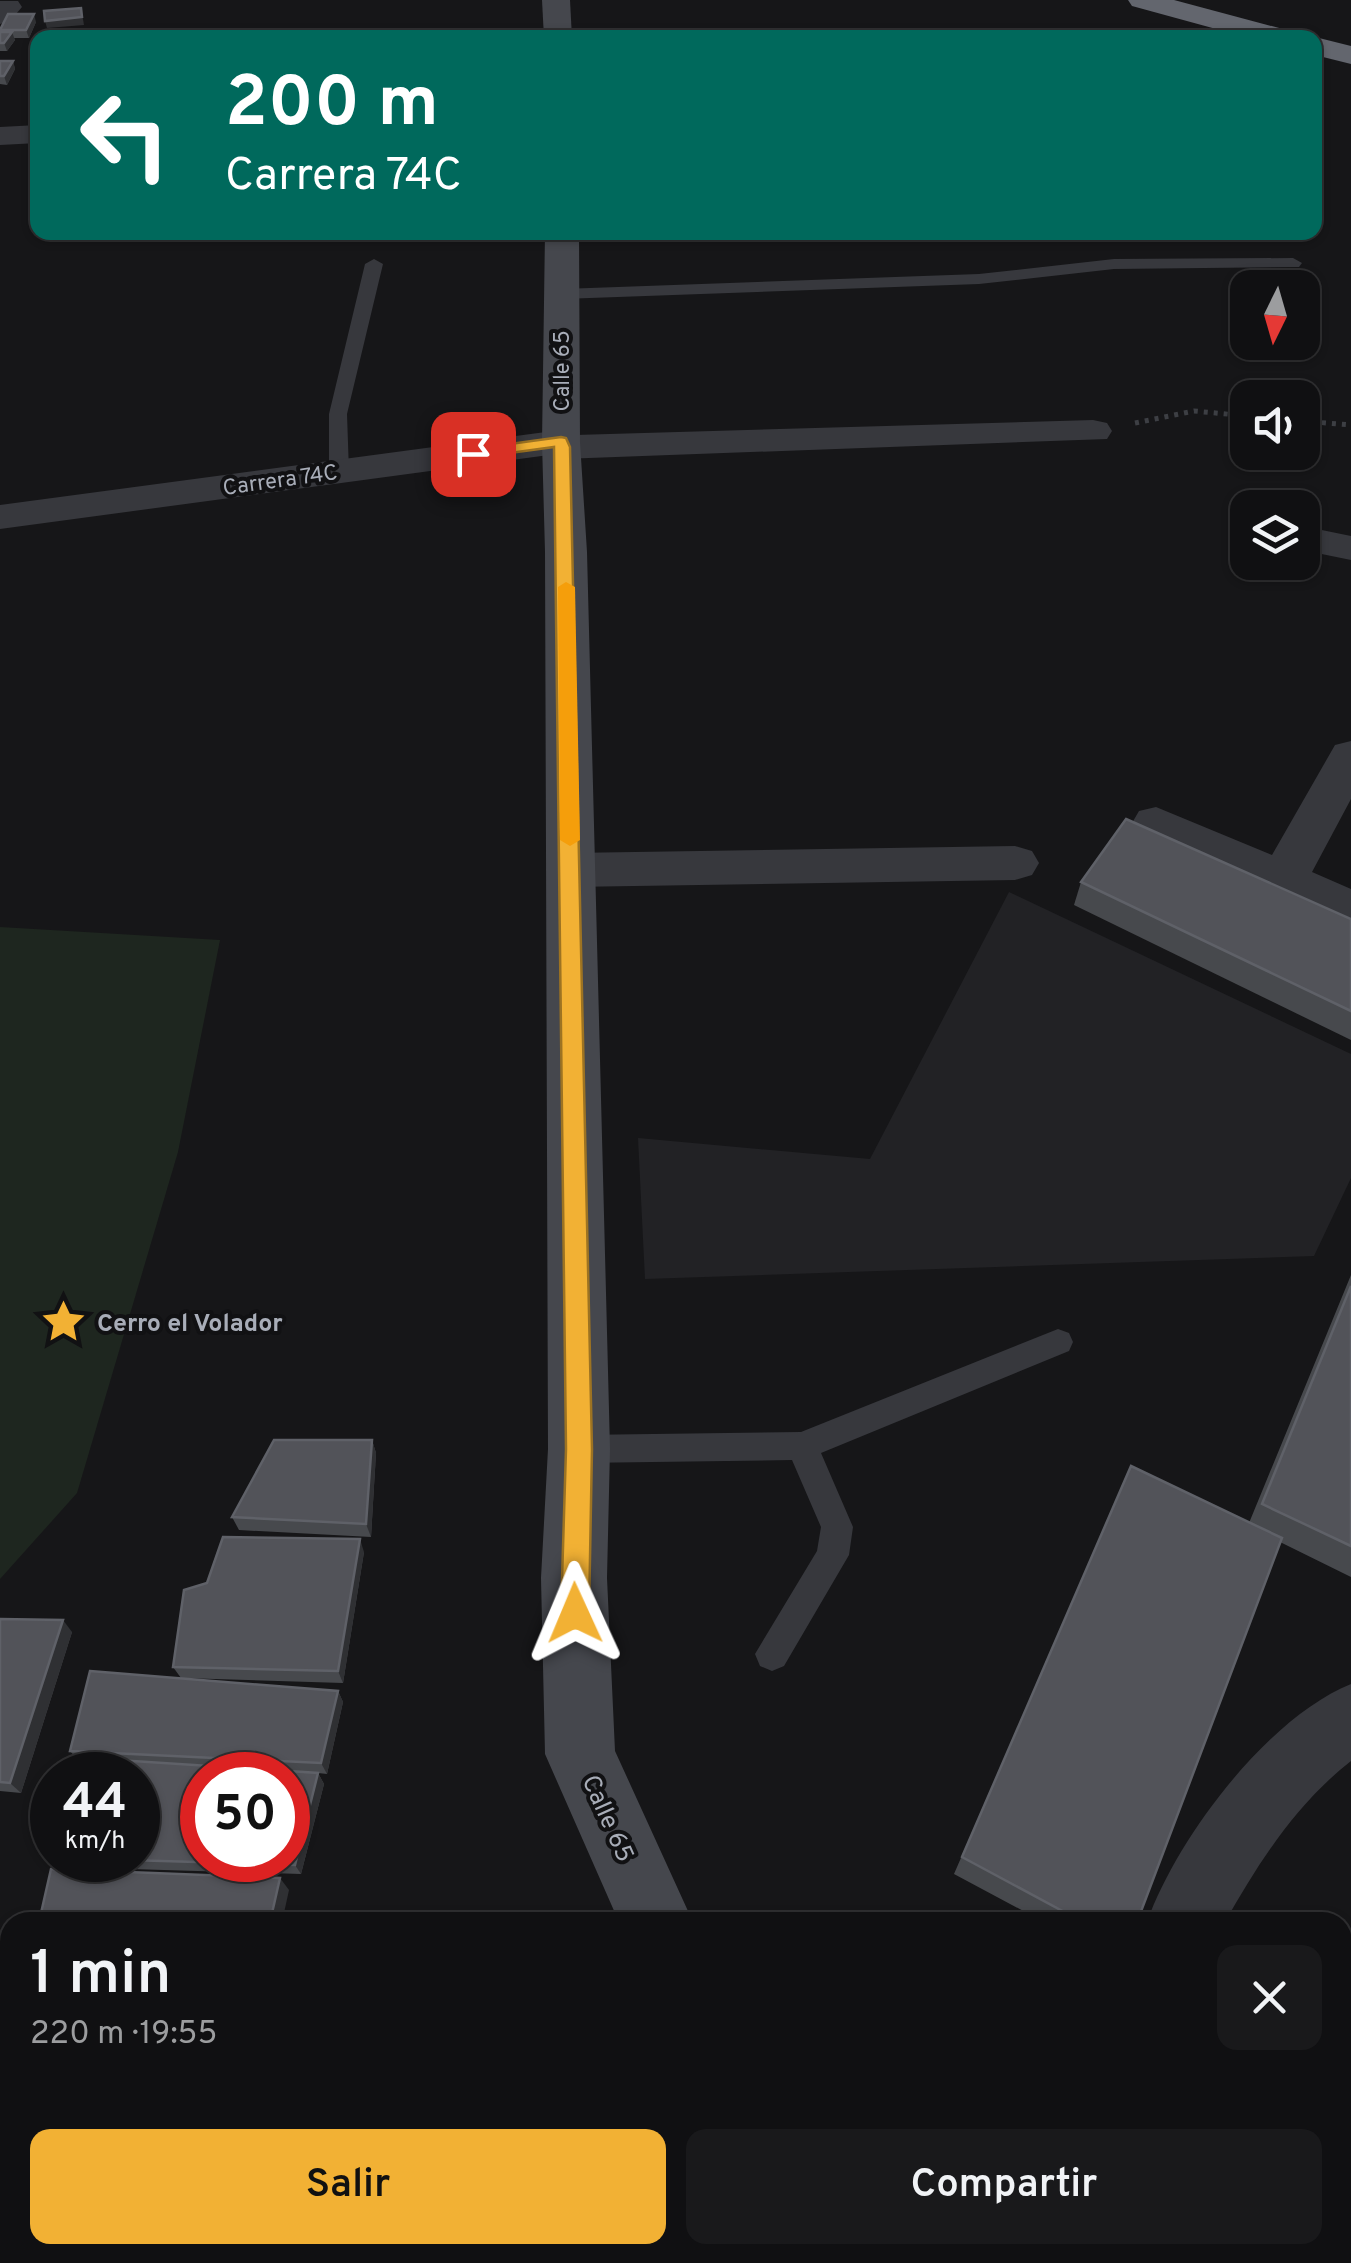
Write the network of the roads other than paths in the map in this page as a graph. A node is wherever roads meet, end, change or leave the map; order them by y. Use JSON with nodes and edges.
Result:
{"nodes":[{"id":1,"x":556,"y":0,"type":"edge"},
{"id":2,"x":1142,"y":0,"type":"edge"},
{"id":3,"x":558,"y":30,"type":"edge"},
{"id":4,"x":1254,"y":30,"type":"edge"},
{"id":5,"x":1322,"y":48,"type":"edge"},
{"id":6,"x":1351,"y":55,"type":"edge"},
{"id":7,"x":30,"y":134,"type":"edge"},
{"id":8,"x":0,"y":136,"type":"edge"},
{"id":9,"x":562,"y":240,"type":"edge"},
{"id":10,"x":1293,"y":263,"type":"dead end"},
{"id":11,"x":374,"y":264,"type":"dead end"},
{"id":12,"x":562,"y":294,"type":"junction"},
{"id":13,"x":1093,"y":431,"type":"road end"},
{"id":14,"x":562,"y":444,"type":"junction"},
{"id":15,"x":339,"y":472,"type":"junction"},
{"id":16,"x":0,"y":517,"type":"edge"},
{"id":17,"x":1320,"y":542,"type":"edge"},
{"id":18,"x":1351,"y":548,"type":"edge"},
{"id":19,"x":1351,"y":756,"type":"edge"},
{"id":20,"x":1156,"y":823,"type":"dead end"},
{"id":21,"x":1015,"y":863,"type":"dead end"},
{"id":22,"x":570,"y":870,"type":"junction"},
{"id":23,"x":1282,"y":879,"type":"junction"},
{"id":24,"x":1351,"y":909,"type":"edge"},
{"id":25,"x":1058,"y":1342,"type":"dead end"},
{"id":26,"x":802,"y":1446,"type":"junction"},
{"id":27,"x":579,"y":1449,"type":"junction"},
{"id":28,"x":772,"y":1654,"type":"dead end"},
{"id":29,"x":1351,"y":1718,"type":"edge"},
{"id":30,"x":651,"y":1912,"type":"edge"},
{"id":31,"x":1190,"y":1912,"type":"edge"}],
"edges":[{"from":1,"to":3,"type":"main road"},
{"from":2,"to":4,"type":"highway"},
{"from":5,"to":6,"type":"highway"},
{"from":7,"to":8,"type":"street"},
{"from":9,"to":12,"type":"main road","name":"Calle 65"},
{"from":10,"to":12,"type":"lane"},
{"from":11,"to":15,"type":"lane"},
{"from":12,"to":14,"type":"main road","name":"Calle 65"},
{"from":13,"to":14,"type":"street","name":"Carrera 74C"},
{"from":14,"to":15,"type":"street","name":"Carrera 74C"},
{"from":14,"to":22,"type":"main road","name":"Calle 65"},
{"from":15,"to":16,"type":"street","name":"Carrera 74C"},
{"from":17,"to":18,"type":"street"},
{"from":19,"to":23,"type":"street"},
{"from":20,"to":23,"type":"street"},
{"from":21,"to":22,"type":"street"},
{"from":22,"to":27,"type":"main road","name":"Calle 65"},
{"from":23,"to":24,"type":"street"},
{"from":25,"to":26,"type":"lane"},
{"from":26,"to":27,"type":"lane"},
{"from":26,"to":28,"type":"lane"},
{"from":27,"to":30,"type":"main road","name":"Calle 65"},
{"from":29,"to":31,"type":"street"}]}
